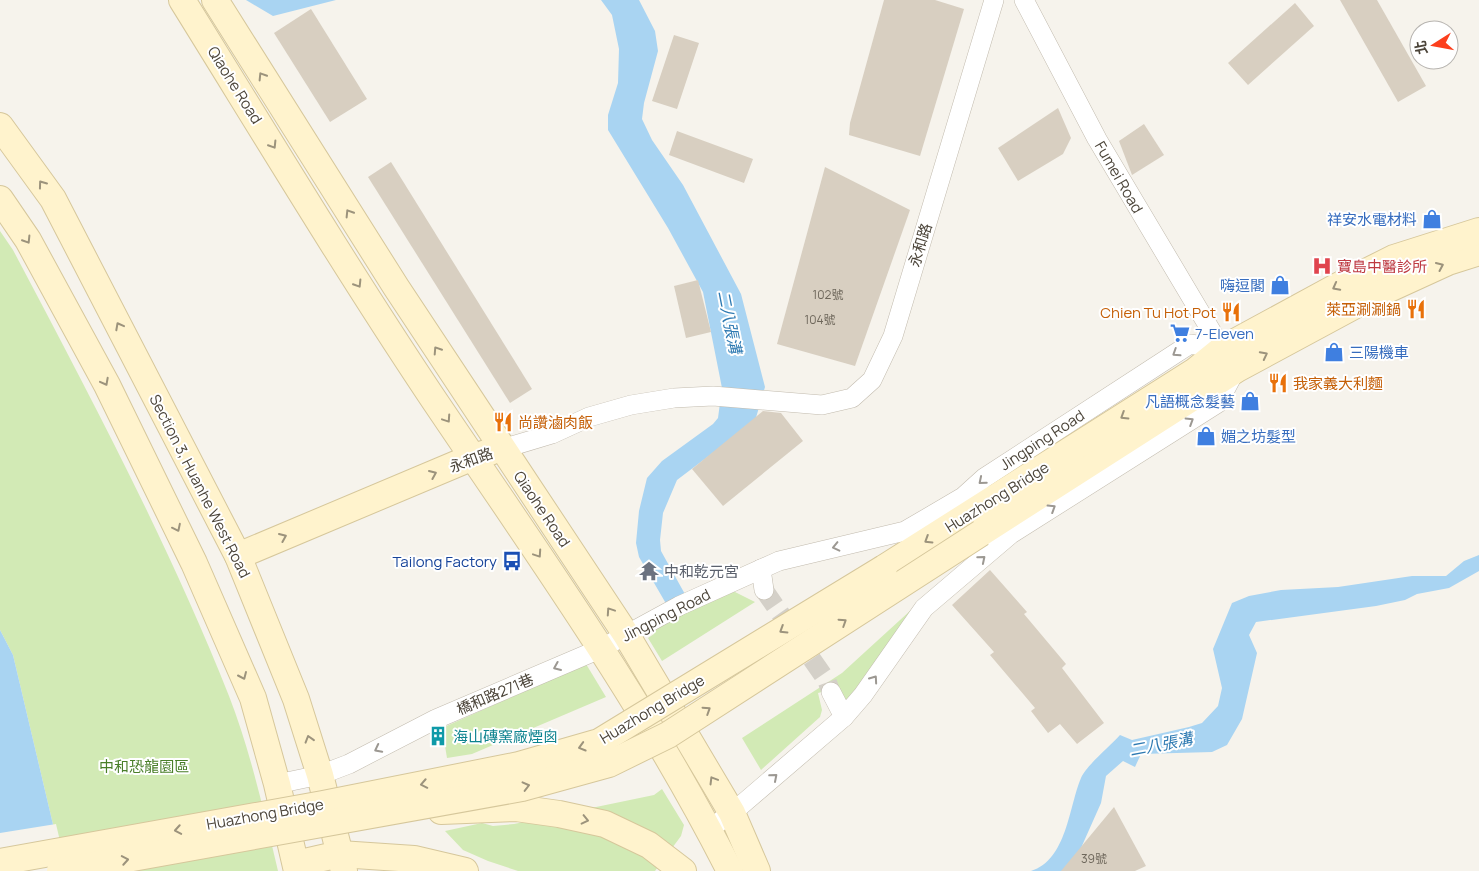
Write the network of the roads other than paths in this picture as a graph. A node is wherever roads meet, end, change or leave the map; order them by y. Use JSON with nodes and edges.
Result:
{"nodes":[{"id":1,"x":182,"y":0,"type":"edge"},
{"id":2,"x":215,"y":0,"type":"edge"},
{"id":3,"x":994,"y":0,"type":"edge"},
{"id":4,"x":1024,"y":0,"type":"edge"},
{"id":5,"x":0,"y":126,"type":"edge"},
{"id":6,"x":313,"y":155,"type":"junction"},
{"id":7,"x":288,"y":170,"type":"junction"},
{"id":8,"x":0,"y":199,"type":"edge"},
{"id":9,"x":1479,"y":231,"type":"edge"},
{"id":10,"x":1479,"y":252,"type":"edge"},
{"id":11,"x":1229,"y":359,"type":"junction"},
{"id":12,"x":1201,"y":380,"type":"junction"},
{"id":13,"x":502,"y":449,"type":"junction"},
{"id":14,"x":472,"y":457,"type":"junction"},
{"id":15,"x":238,"y":556,"type":"junction"},
{"id":16,"x":761,"y":569,"type":"junction"},
{"id":17,"x":764,"y":590,"type":"tunnel mouth"},
{"id":18,"x":627,"y":636,"type":"junction"},
{"id":19,"x":602,"y":648,"type":"junction"},
{"id":20,"x":831,"y":692,"type":"tunnel mouth"},
{"id":21,"x":844,"y":717,"type":"junction"},
{"id":22,"x":320,"y":775,"type":"junction"},
{"id":23,"x":277,"y":784,"type":"junction"},
{"id":24,"x":732,"y":812,"type":"junction"},
{"id":25,"x":375,"y":814,"type":"junction"},
{"id":26,"x":709,"y":828,"type":"junction"},
{"id":27,"x":0,"y":862,"type":"edge"},
{"id":28,"x":342,"y":862,"type":"edge"},
{"id":29,"x":297,"y":867,"type":"edge"},
{"id":30,"x":60,"y":871,"type":"edge"},
{"id":31,"x":465,"y":871,"type":"edge"},
{"id":32,"x":683,"y":871,"type":"edge"},
{"id":33,"x":730,"y":871,"type":"edge"},
{"id":34,"x":757,"y":871,"type":"edge"}],
"edges":[{"from":1,"to":7,"type":"main road","name":"Qiaohe Road","one_way":true},
{"from":6,"to":2,"type":"main road","name":"Qiaohe Road","one_way":true},
{"from":3,"to":13,"type":"street","name":"永和路"},
{"from":4,"to":11,"type":"street","name":"Fumei Road"},
{"from":15,"to":5,"type":"main road","name":"Section 3, Huanhe West Road","one_way":true},
{"from":6,"to":7,"type":"main road"},
{"from":13,"to":6,"type":"main road","name":"Qiaohe Road","one_way":true},
{"from":7,"to":14,"type":"main road","name":"Qiaohe Road","one_way":true},
{"from":8,"to":23,"type":"main road","one_way":true},
{"from":9,"to":11,"type":"main road","one_way":true},
{"from":11,"to":10,"type":"main road","one_way":true},
{"from":11,"to":12,"type":"main road","name":"Huazhong Bridge"},
{"from":11,"to":16,"type":"street","name":"Jingping Road","one_way":true},
{"from":21,"to":11,"type":"street","one_way":true},
{"from":25,"to":12,"type":"main road","name":"Huazhong Bridge","one_way":true,"bridge":true},
{"from":12,"to":27,"type":"main road","name":"Huazhong Bridge","one_way":true,"bridge":true},
{"from":13,"to":14,"type":"main road","name":"永和路"},
{"from":18,"to":13,"type":"main road","name":"Qiaohe Road","one_way":true},
{"from":15,"to":14,"type":"main road","name":"永和路","one_way":true},
{"from":14,"to":19,"type":"main road","name":"Qiaohe Road","one_way":true},
{"from":22,"to":15,"type":"main road","name":"Section 3, Huanhe West Road","one_way":true},
{"from":16,"to":17,"type":"street"},
{"from":16,"to":18,"type":"street","name":"Jingping Road"},
{"from":18,"to":19,"type":"street","name":"Jingping Road"},
{"from":24,"to":18,"type":"main road","name":"Qiaohe Road","one_way":true},
{"from":19,"to":22,"type":"street","name":"橋和路271巷","one_way":true},
{"from":19,"to":26,"type":"main road","name":"Qiaohe Road"},
{"from":20,"to":21,"type":"street"},
{"from":24,"to":21,"type":"street","one_way":true},
{"from":22,"to":23,"type":"street","name":"橋和路271巷"},
{"from":22,"to":28,"type":"main road","name":"Section 3, Huanhe West Road"},
{"from":23,"to":29,"type":"main road"},
{"from":24,"to":26,"type":"street"},
{"from":24,"to":34,"type":"main road","name":"Qiaohe Road"},
{"from":30,"to":25,"type":"main road","name":"Huazhong Bridge","one_way":true,"bridge":true},
{"from":25,"to":32,"type":"main road","one_way":true,"bridge":true},
{"from":26,"to":33,"type":"main road","name":"Qiaohe Road"},
{"from":28,"to":29,"type":"main road"},
{"from":28,"to":31,"type":"main road"}]}
